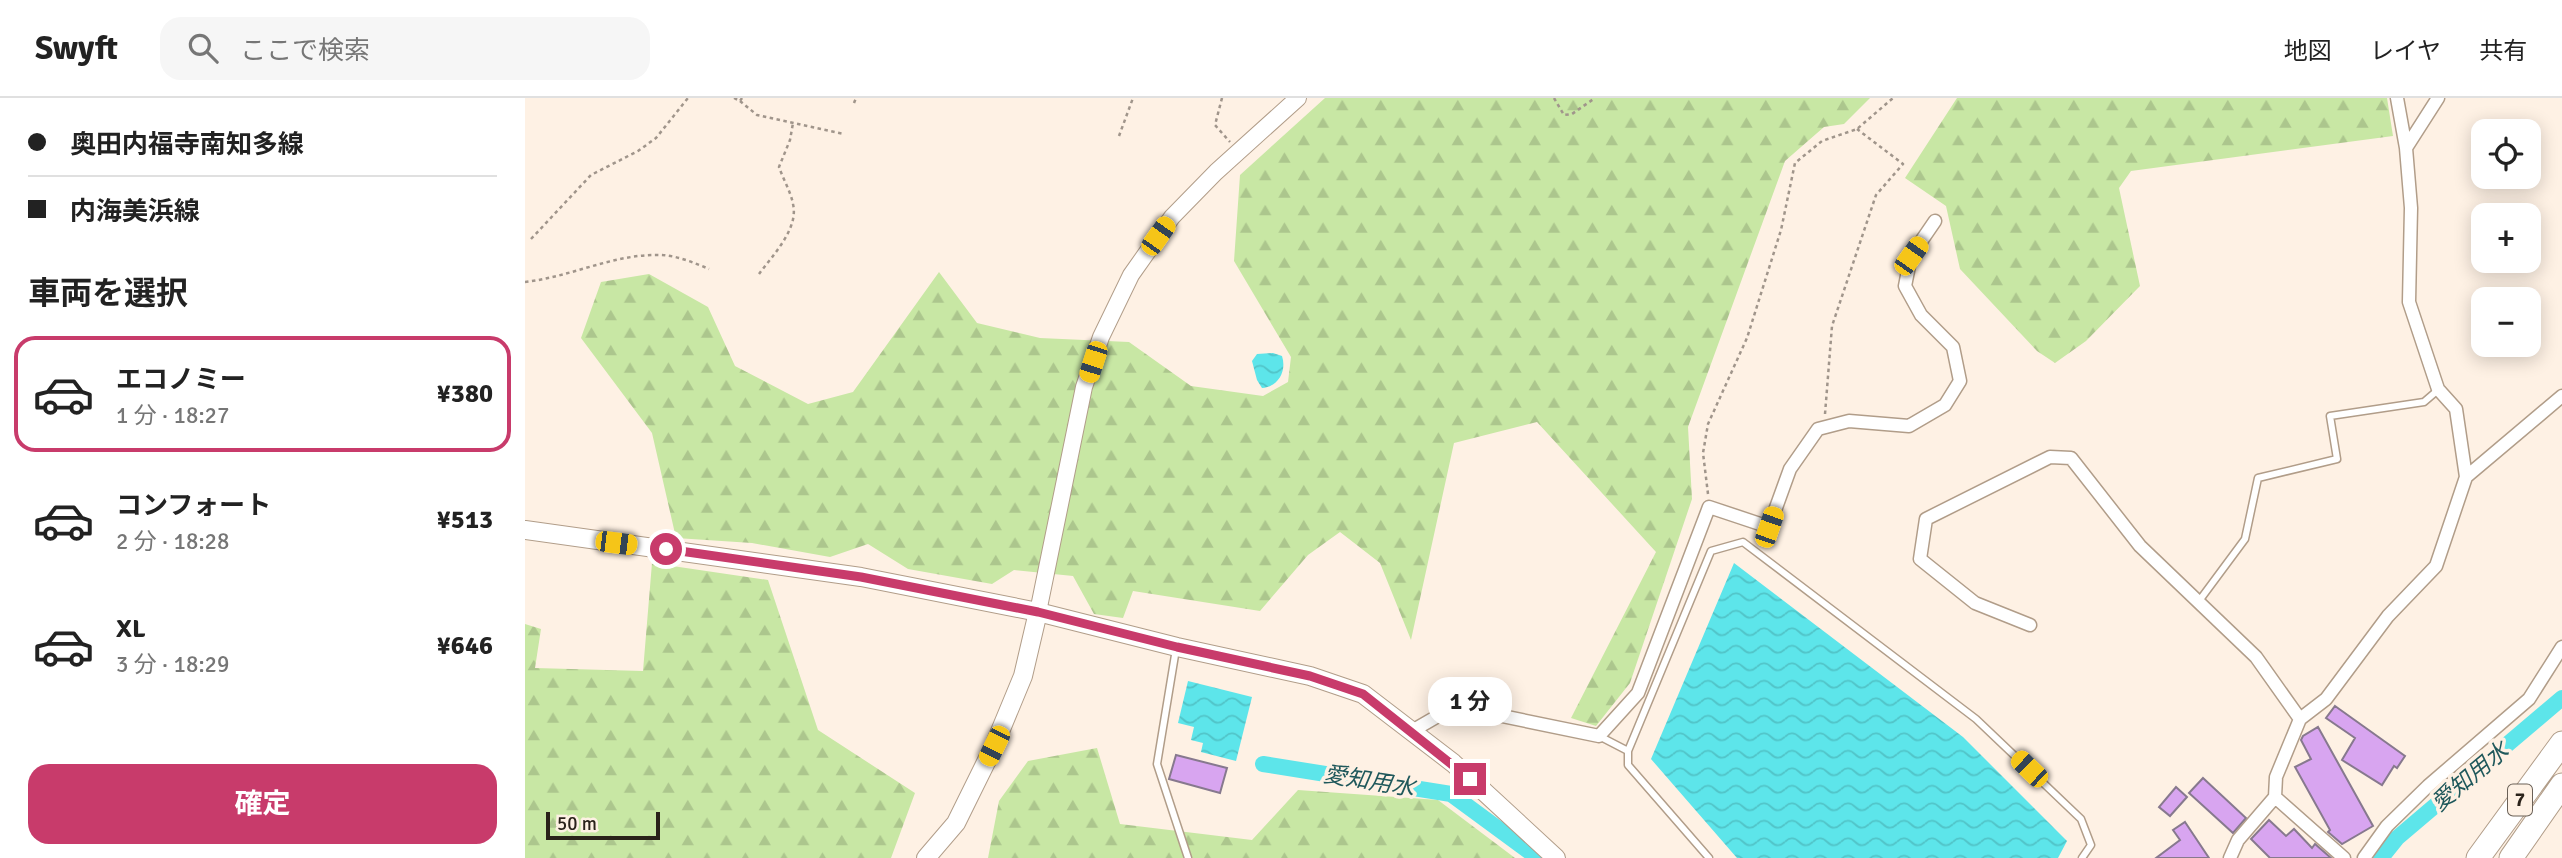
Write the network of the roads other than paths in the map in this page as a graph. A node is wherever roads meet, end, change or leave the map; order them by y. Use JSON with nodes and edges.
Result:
{"nodes":[{"id":1,"x":1299,"y":98,"type":"edge"},
{"id":2,"x":2397,"y":98,"type":"edge"},
{"id":3,"x":2438,"y":98,"type":"edge"},
{"id":4,"x":2406,"y":148,"type":"junction"},
{"id":5,"x":1935,"y":221,"type":"dead end"},
{"id":6,"x":2438,"y":389,"type":"junction"},
{"id":7,"x":2562,"y":396,"type":"edge"},
{"id":8,"x":2466,"y":477,"type":"junction"},
{"id":9,"x":525,"y":530,"type":"edge"},
{"id":10,"x":2197,"y":603,"type":"junction"},
{"id":11,"x":1038,"y":612,"type":"junction"},
{"id":12,"x":2030,"y":625,"type":"dead end"},
{"id":13,"x":1177,"y":647,"type":"junction"},
{"id":14,"x":2562,"y":647,"type":"edge"},
{"id":15,"x":2300,"y":719,"type":"junction"},
{"id":16,"x":1412,"y":731,"type":"junction"},
{"id":17,"x":1599,"y":736,"type":"junction"},
{"id":18,"x":2562,"y":743,"type":"edge"},
{"id":19,"x":1628,"y":751,"type":"junction"},
{"id":20,"x":2562,"y":785,"type":"edge"},
{"id":21,"x":2275,"y":797,"type":"junction"},
{"id":22,"x":926,"y":858,"type":"edge"},
{"id":23,"x":1188,"y":858,"type":"edge"},
{"id":24,"x":1556,"y":858,"type":"edge"},
{"id":25,"x":1709,"y":858,"type":"edge"},
{"id":26,"x":2082,"y":858,"type":"edge"},
{"id":27,"x":2230,"y":858,"type":"edge"},
{"id":28,"x":2344,"y":858,"type":"edge"},
{"id":29,"x":2364,"y":858,"type":"edge"},
{"id":30,"x":2478,"y":858,"type":"edge"},
{"id":31,"x":2511,"y":858,"type":"edge"}],
"edges":[{"from":1,"to":11,"type":"street"},
{"from":2,"to":4,"type":"street"},
{"from":3,"to":4,"type":"street"},
{"from":4,"to":6,"type":"street"},
{"from":5,"to":17,"type":"street"},
{"from":6,"to":8,"type":"street"},
{"from":6,"to":10,"type":"lane"},
{"from":7,"to":8,"type":"street"},
{"from":8,"to":15,"type":"street"},
{"from":9,"to":11,"type":"main road"},
{"from":10,"to":12,"type":"street"},
{"from":10,"to":15,"type":"street"},
{"from":11,"to":13,"type":"main road"},
{"from":11,"to":22,"type":"main road"},
{"from":13,"to":16,"type":"main road"},
{"from":13,"to":23,"type":"lane"},
{"from":14,"to":29,"type":"street"},
{"from":15,"to":21,"type":"street"},
{"from":16,"to":17,"type":"street"},
{"from":16,"to":24,"type":"main road"},
{"from":17,"to":19,"type":"lane"},
{"from":18,"to":30,"type":"highway","number":"7"},
{"from":19,"to":25,"type":"lane"},
{"from":19,"to":26,"type":"lane"},
{"from":20,"to":31,"type":"highway","number":"7"},
{"from":21,"to":27,"type":"street"},
{"from":21,"to":28,"type":"street"}]}
